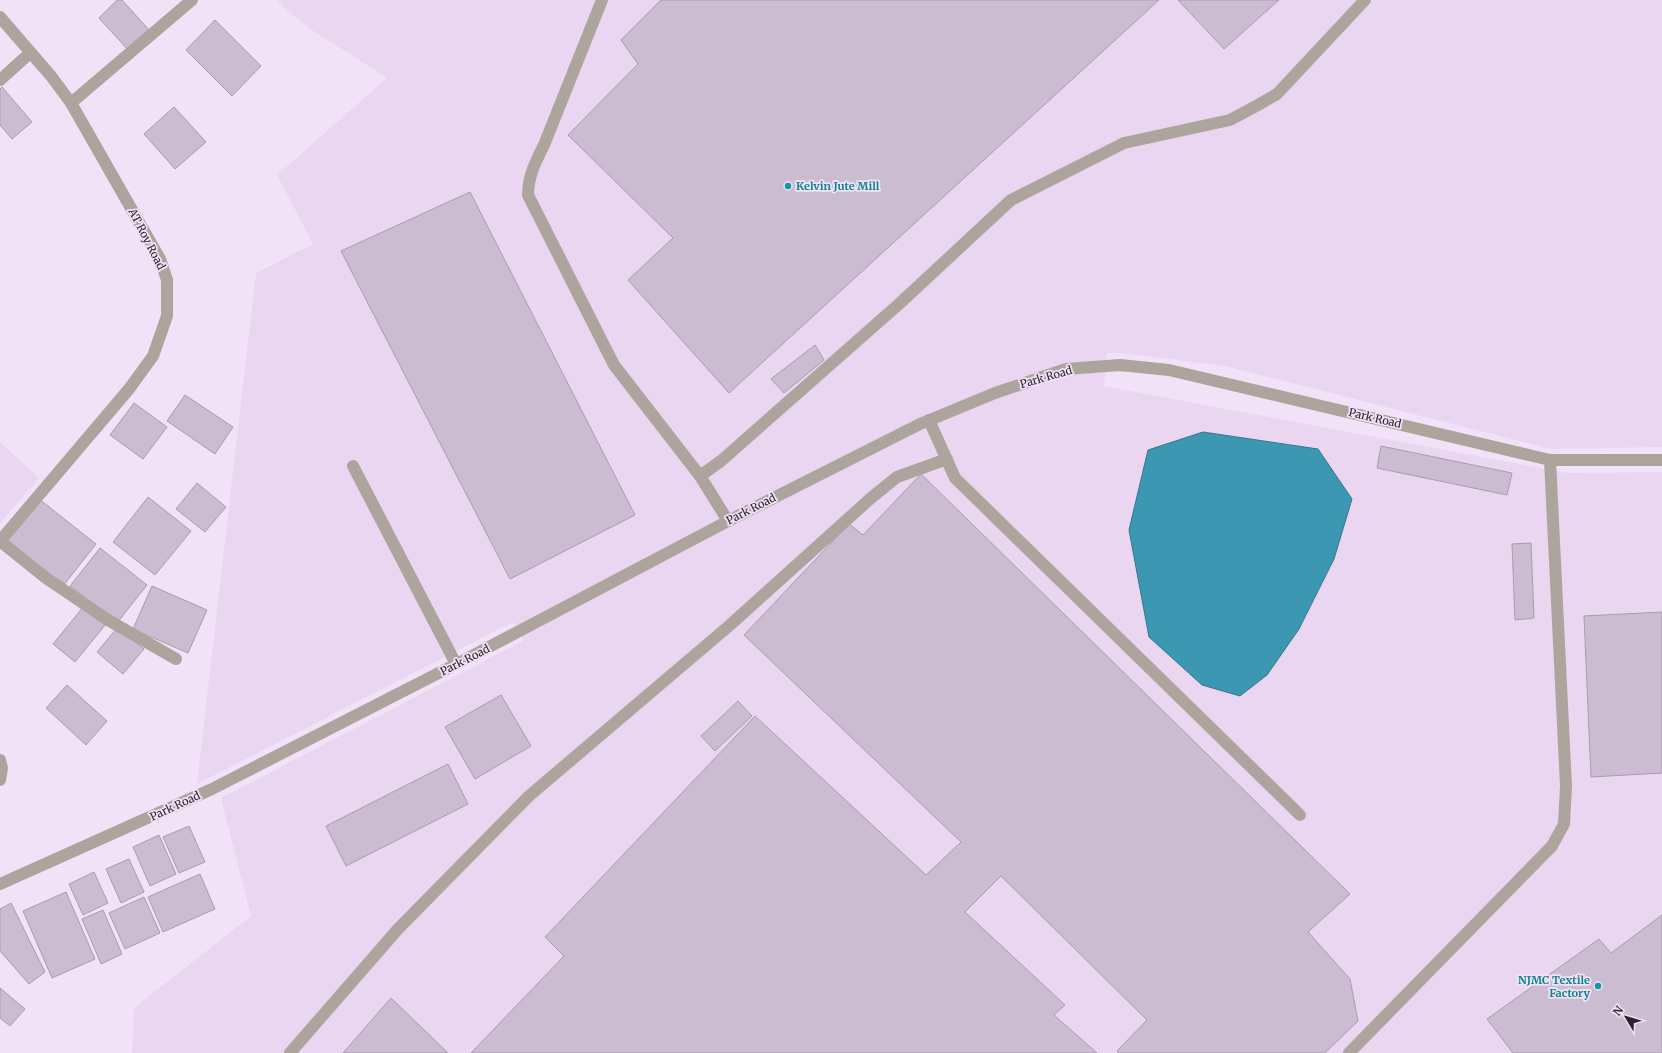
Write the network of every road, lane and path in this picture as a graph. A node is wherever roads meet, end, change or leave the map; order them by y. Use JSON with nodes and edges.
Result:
{"nodes":[{"id":1,"x":192,"y":0,"type":"edge"},
{"id":2,"x":602,"y":0,"type":"edge"},
{"id":3,"x":1365,"y":0,"type":"edge"},
{"id":4,"x":0,"y":17,"type":"edge"},
{"id":5,"x":30,"y":53,"type":"junction"},
{"id":6,"x":0,"y":80,"type":"edge"},
{"id":7,"x":71,"y":103,"type":"junction"},
{"id":8,"x":929,"y":420,"type":"junction"},
{"id":9,"x":946,"y":459,"type":"junction"},
{"id":10,"x":1550,"y":460,"type":"junction"},
{"id":11,"x":1662,"y":460,"type":"edge"},
{"id":12,"x":353,"y":466,"type":"dead end"},
{"id":13,"x":700,"y":476,"type":"junction"},
{"id":14,"x":728,"y":521,"type":"junction"},
{"id":15,"x":0,"y":541,"type":"edge"},
{"id":16,"x":176,"y":660,"type":"dead end"},
{"id":17,"x":456,"y":664,"type":"junction"},
{"id":18,"x":0,"y":760,"type":"edge"},
{"id":19,"x":0,"y":780,"type":"edge"},
{"id":20,"x":1300,"y":815,"type":"dead end"},
{"id":21,"x":0,"y":884,"type":"edge"},
{"id":22,"x":290,"y":1053,"type":"edge"},
{"id":23,"x":1348,"y":1053,"type":"edge"}],
"edges":[{"from":1,"to":7,"type":"street"},
{"from":2,"to":13,"type":"street"},
{"from":3,"to":13,"type":"street"},
{"from":4,"to":5,"type":"street","name":"AT Roy Road"},
{"from":5,"to":6,"type":"street"},
{"from":5,"to":7,"type":"street","name":"AT Roy Road"},
{"from":7,"to":15,"type":"street","name":"AT Roy Road"},
{"from":8,"to":9,"type":"street"},
{"from":8,"to":10,"type":"street","name":"Park Road"},
{"from":8,"to":14,"type":"street","name":"Park Road"},
{"from":9,"to":20,"type":"street"},
{"from":9,"to":22,"type":"street"},
{"from":10,"to":11,"type":"street","name":"Park Road"},
{"from":10,"to":23,"type":"street"},
{"from":12,"to":17,"type":"street"},
{"from":13,"to":14,"type":"street"},
{"from":14,"to":17,"type":"street","name":"Park Road"},
{"from":15,"to":16,"type":"street"},
{"from":17,"to":21,"type":"street","name":"Park Road"},
{"from":18,"to":19,"type":"street"}]}
